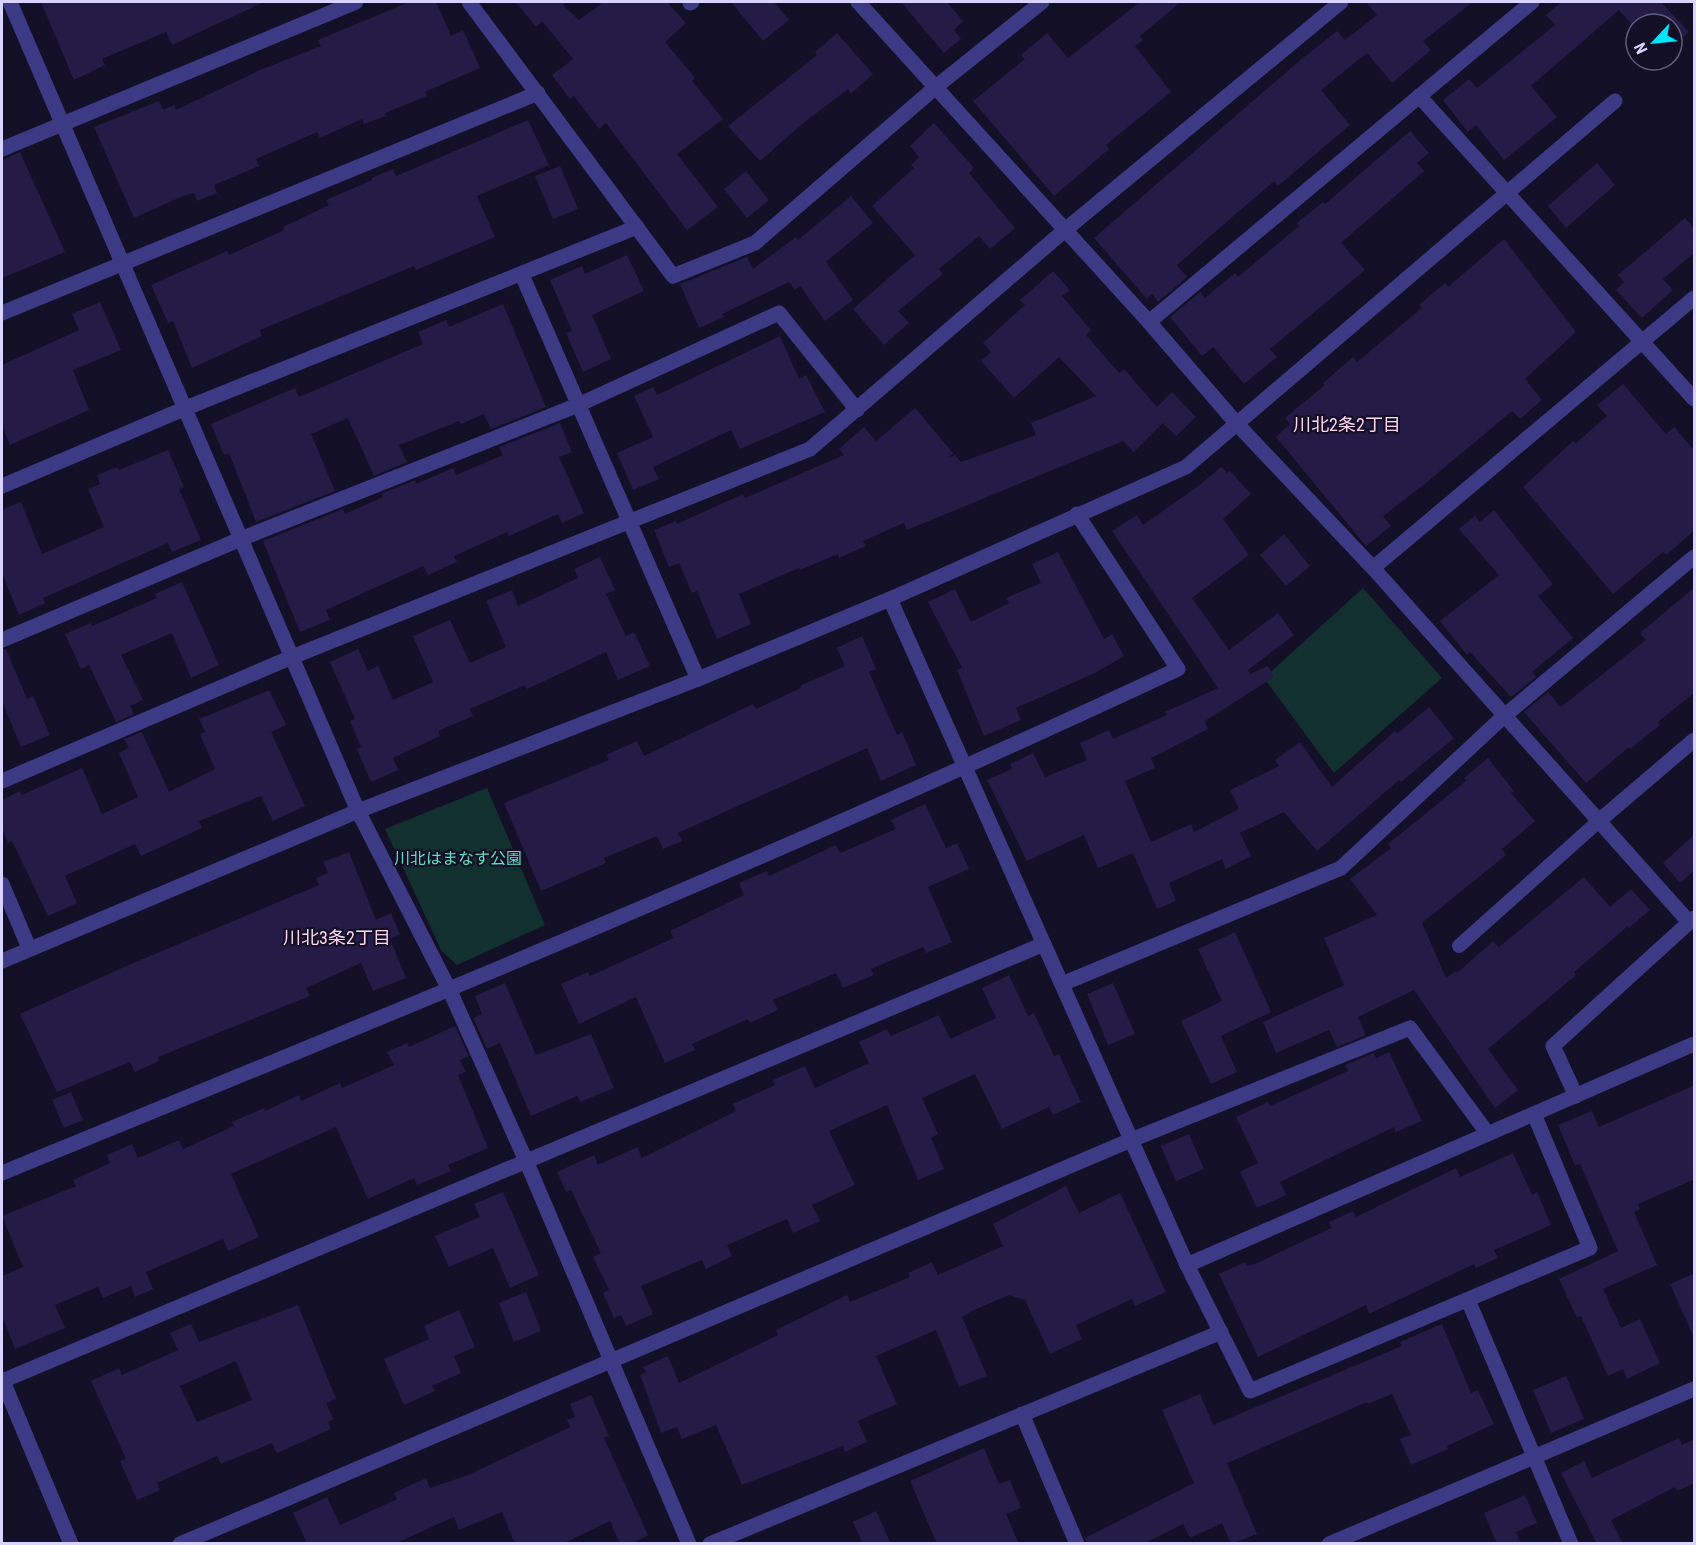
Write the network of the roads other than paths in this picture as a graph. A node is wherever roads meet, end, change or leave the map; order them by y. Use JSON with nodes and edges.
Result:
{"nodes":[{"id":1,"x":10,"y":2,"type":"edge"},
{"id":2,"x":356,"y":2,"type":"edge"},
{"id":3,"x":469,"y":2,"type":"edge"},
{"id":4,"x":858,"y":2,"type":"edge"},
{"id":5,"x":1042,"y":2,"type":"edge"},
{"id":6,"x":1341,"y":2,"type":"edge"},
{"id":7,"x":1532,"y":2,"type":"edge"},
{"id":8,"x":937,"y":86,"type":"junction"},
{"id":9,"x":538,"y":93,"type":"junction"},
{"id":10,"x":1419,"y":96,"type":"junction"},
{"id":11,"x":1615,"y":101,"type":"dead end"},
{"id":12,"x":63,"y":125,"type":"junction"},
{"id":13,"x":2,"y":149,"type":"edge"},
{"id":14,"x":1507,"y":195,"type":"junction"},
{"id":15,"x":637,"y":227,"type":"junction"},
{"id":16,"x":1065,"y":230,"type":"junction"},
{"id":17,"x":123,"y":262,"type":"junction"},
{"id":18,"x":522,"y":275,"type":"junction"},
{"id":19,"x":1695,"y":298,"type":"edge"},
{"id":20,"x":2,"y":313,"type":"edge"},
{"id":21,"x":1149,"y":322,"type":"junction"},
{"id":22,"x":1644,"y":340,"type":"junction"},
{"id":23,"x":1695,"y":399,"type":"edge"},
{"id":24,"x":578,"y":405,"type":"junction"},
{"id":25,"x":186,"y":408,"type":"junction"},
{"id":26,"x":857,"y":410,"type":"junction"},
{"id":27,"x":1237,"y":424,"type":"junction"},
{"id":28,"x":2,"y":486,"type":"edge"},
{"id":29,"x":1077,"y":514,"type":"junction"},
{"id":30,"x":630,"y":522,"type":"junction"},
{"id":31,"x":243,"y":538,"type":"junction"},
{"id":32,"x":1695,"y":557,"type":"edge"},
{"id":33,"x":1373,"y":568,"type":"junction"},
{"id":34,"x":890,"y":599,"type":"junction"},
{"id":35,"x":2,"y":640,"type":"edge"},
{"id":36,"x":292,"y":657,"type":"junction"},
{"id":37,"x":698,"y":679,"type":"junction"},
{"id":38,"x":1503,"y":717,"type":"junction"},
{"id":39,"x":1695,"y":740,"type":"edge"},
{"id":40,"x":966,"y":768,"type":"junction"},
{"id":41,"x":2,"y":781,"type":"edge"},
{"id":42,"x":358,"y":811,"type":"junction"},
{"id":43,"x":1600,"y":820,"type":"junction"},
{"id":44,"x":2,"y":884,"type":"edge"},
{"id":45,"x":1692,"y":920,"type":"edge"},
{"id":46,"x":1044,"y":944,"type":"junction"},
{"id":47,"x":1460,"y":946,"type":"dead end"},
{"id":48,"x":29,"y":948,"type":"junction"},
{"id":49,"x":2,"y":961,"type":"edge"},
{"id":50,"x":1062,"y":984,"type":"junction"},
{"id":51,"x":450,"y":991,"type":"junction"},
{"id":52,"x":1695,"y":1044,"type":"edge"},
{"id":53,"x":1576,"y":1096,"type":"junction"},
{"id":54,"x":1534,"y":1114,"type":"junction"},
{"id":55,"x":1488,"y":1134,"type":"junction"},
{"id":56,"x":1131,"y":1140,"type":"junction"},
{"id":57,"x":527,"y":1163,"type":"junction"},
{"id":58,"x":2,"y":1173,"type":"edge"},
{"id":59,"x":1187,"y":1265,"type":"junction"},
{"id":60,"x":1468,"y":1300,"type":"junction"},
{"id":61,"x":1221,"y":1332,"type":"junction"},
{"id":62,"x":610,"y":1361,"type":"junction"},
{"id":63,"x":2,"y":1380,"type":"edge"},
{"id":64,"x":1695,"y":1389,"type":"edge"},
{"id":65,"x":1022,"y":1414,"type":"junction"},
{"id":66,"x":1536,"y":1456,"type":"junction"},
{"id":67,"x":71,"y":1544,"type":"edge"},
{"id":68,"x":180,"y":1544,"type":"edge"},
{"id":69,"x":689,"y":1544,"type":"edge"},
{"id":70,"x":710,"y":1544,"type":"edge"},
{"id":71,"x":1077,"y":1544,"type":"edge"},
{"id":72,"x":1329,"y":1544,"type":"edge"},
{"id":73,"x":1571,"y":1544,"type":"edge"}],
"edges":[{"from":1,"to":12,"type":"street"},
{"from":2,"to":12,"type":"street"},
{"from":3,"to":9,"type":"street"},
{"from":4,"to":8,"type":"street"},
{"from":5,"to":8,"type":"street"},
{"from":6,"to":16,"type":"street"},
{"from":7,"to":10,"type":"street"},
{"from":8,"to":15,"type":"street"},
{"from":8,"to":16,"type":"street"},
{"from":9,"to":15,"type":"street"},
{"from":9,"to":17,"type":"street"},
{"from":10,"to":14,"type":"street"},
{"from":10,"to":21,"type":"street"},
{"from":11,"to":14,"type":"street"},
{"from":12,"to":13,"type":"street"},
{"from":12,"to":17,"type":"street"},
{"from":14,"to":22,"type":"street"},
{"from":14,"to":27,"type":"street"},
{"from":15,"to":18,"type":"street"},
{"from":16,"to":21,"type":"street"},
{"from":16,"to":26,"type":"street"},
{"from":17,"to":20,"type":"street"},
{"from":17,"to":25,"type":"street"},
{"from":18,"to":24,"type":"street"},
{"from":18,"to":25,"type":"street"},
{"from":19,"to":22,"type":"street"},
{"from":21,"to":27,"type":"street"},
{"from":22,"to":23,"type":"street"},
{"from":22,"to":33,"type":"street"},
{"from":24,"to":26,"type":"street"},
{"from":24,"to":30,"type":"street"},
{"from":24,"to":31,"type":"street"},
{"from":25,"to":28,"type":"street"},
{"from":25,"to":31,"type":"street"},
{"from":26,"to":30,"type":"street"},
{"from":27,"to":29,"type":"street"},
{"from":27,"to":33,"type":"street"},
{"from":29,"to":34,"type":"street"},
{"from":29,"to":40,"type":"street"},
{"from":30,"to":36,"type":"street"},
{"from":30,"to":37,"type":"street"},
{"from":31,"to":35,"type":"street"},
{"from":31,"to":36,"type":"street"},
{"from":32,"to":38,"type":"street"},
{"from":33,"to":38,"type":"street"},
{"from":34,"to":37,"type":"street"},
{"from":34,"to":40,"type":"street"},
{"from":36,"to":41,"type":"street"},
{"from":36,"to":42,"type":"street"},
{"from":37,"to":42,"type":"street"},
{"from":38,"to":43,"type":"street"},
{"from":38,"to":50,"type":"street"},
{"from":39,"to":43,"type":"street"},
{"from":40,"to":46,"type":"street"},
{"from":40,"to":51,"type":"street"},
{"from":42,"to":48,"type":"street"},
{"from":42,"to":51,"type":"street"},
{"from":43,"to":45,"type":"street"},
{"from":43,"to":47,"type":"lane"},
{"from":44,"to":48,"type":"street"},
{"from":45,"to":53,"type":"street"},
{"from":46,"to":50,"type":"street"},
{"from":46,"to":57,"type":"street"},
{"from":48,"to":49,"type":"street"},
{"from":50,"to":56,"type":"street"},
{"from":51,"to":57,"type":"street"},
{"from":51,"to":58,"type":"street"},
{"from":52,"to":53,"type":"street"},
{"from":53,"to":54,"type":"street"},
{"from":54,"to":55,"type":"street"},
{"from":54,"to":60,"type":"street"},
{"from":55,"to":56,"type":"street"},
{"from":55,"to":59,"type":"street"},
{"from":56,"to":59,"type":"street"},
{"from":56,"to":62,"type":"street"},
{"from":57,"to":62,"type":"street"},
{"from":57,"to":63,"type":"street"},
{"from":59,"to":61,"type":"street"},
{"from":60,"to":61,"type":"street"},
{"from":60,"to":66,"type":"street"},
{"from":61,"to":65,"type":"street"},
{"from":62,"to":68,"type":"street"},
{"from":62,"to":69,"type":"street"},
{"from":63,"to":67,"type":"street"},
{"from":64,"to":66,"type":"street"},
{"from":65,"to":70,"type":"street"},
{"from":65,"to":71,"type":"street"},
{"from":66,"to":72,"type":"street"},
{"from":66,"to":73,"type":"street"}]}
